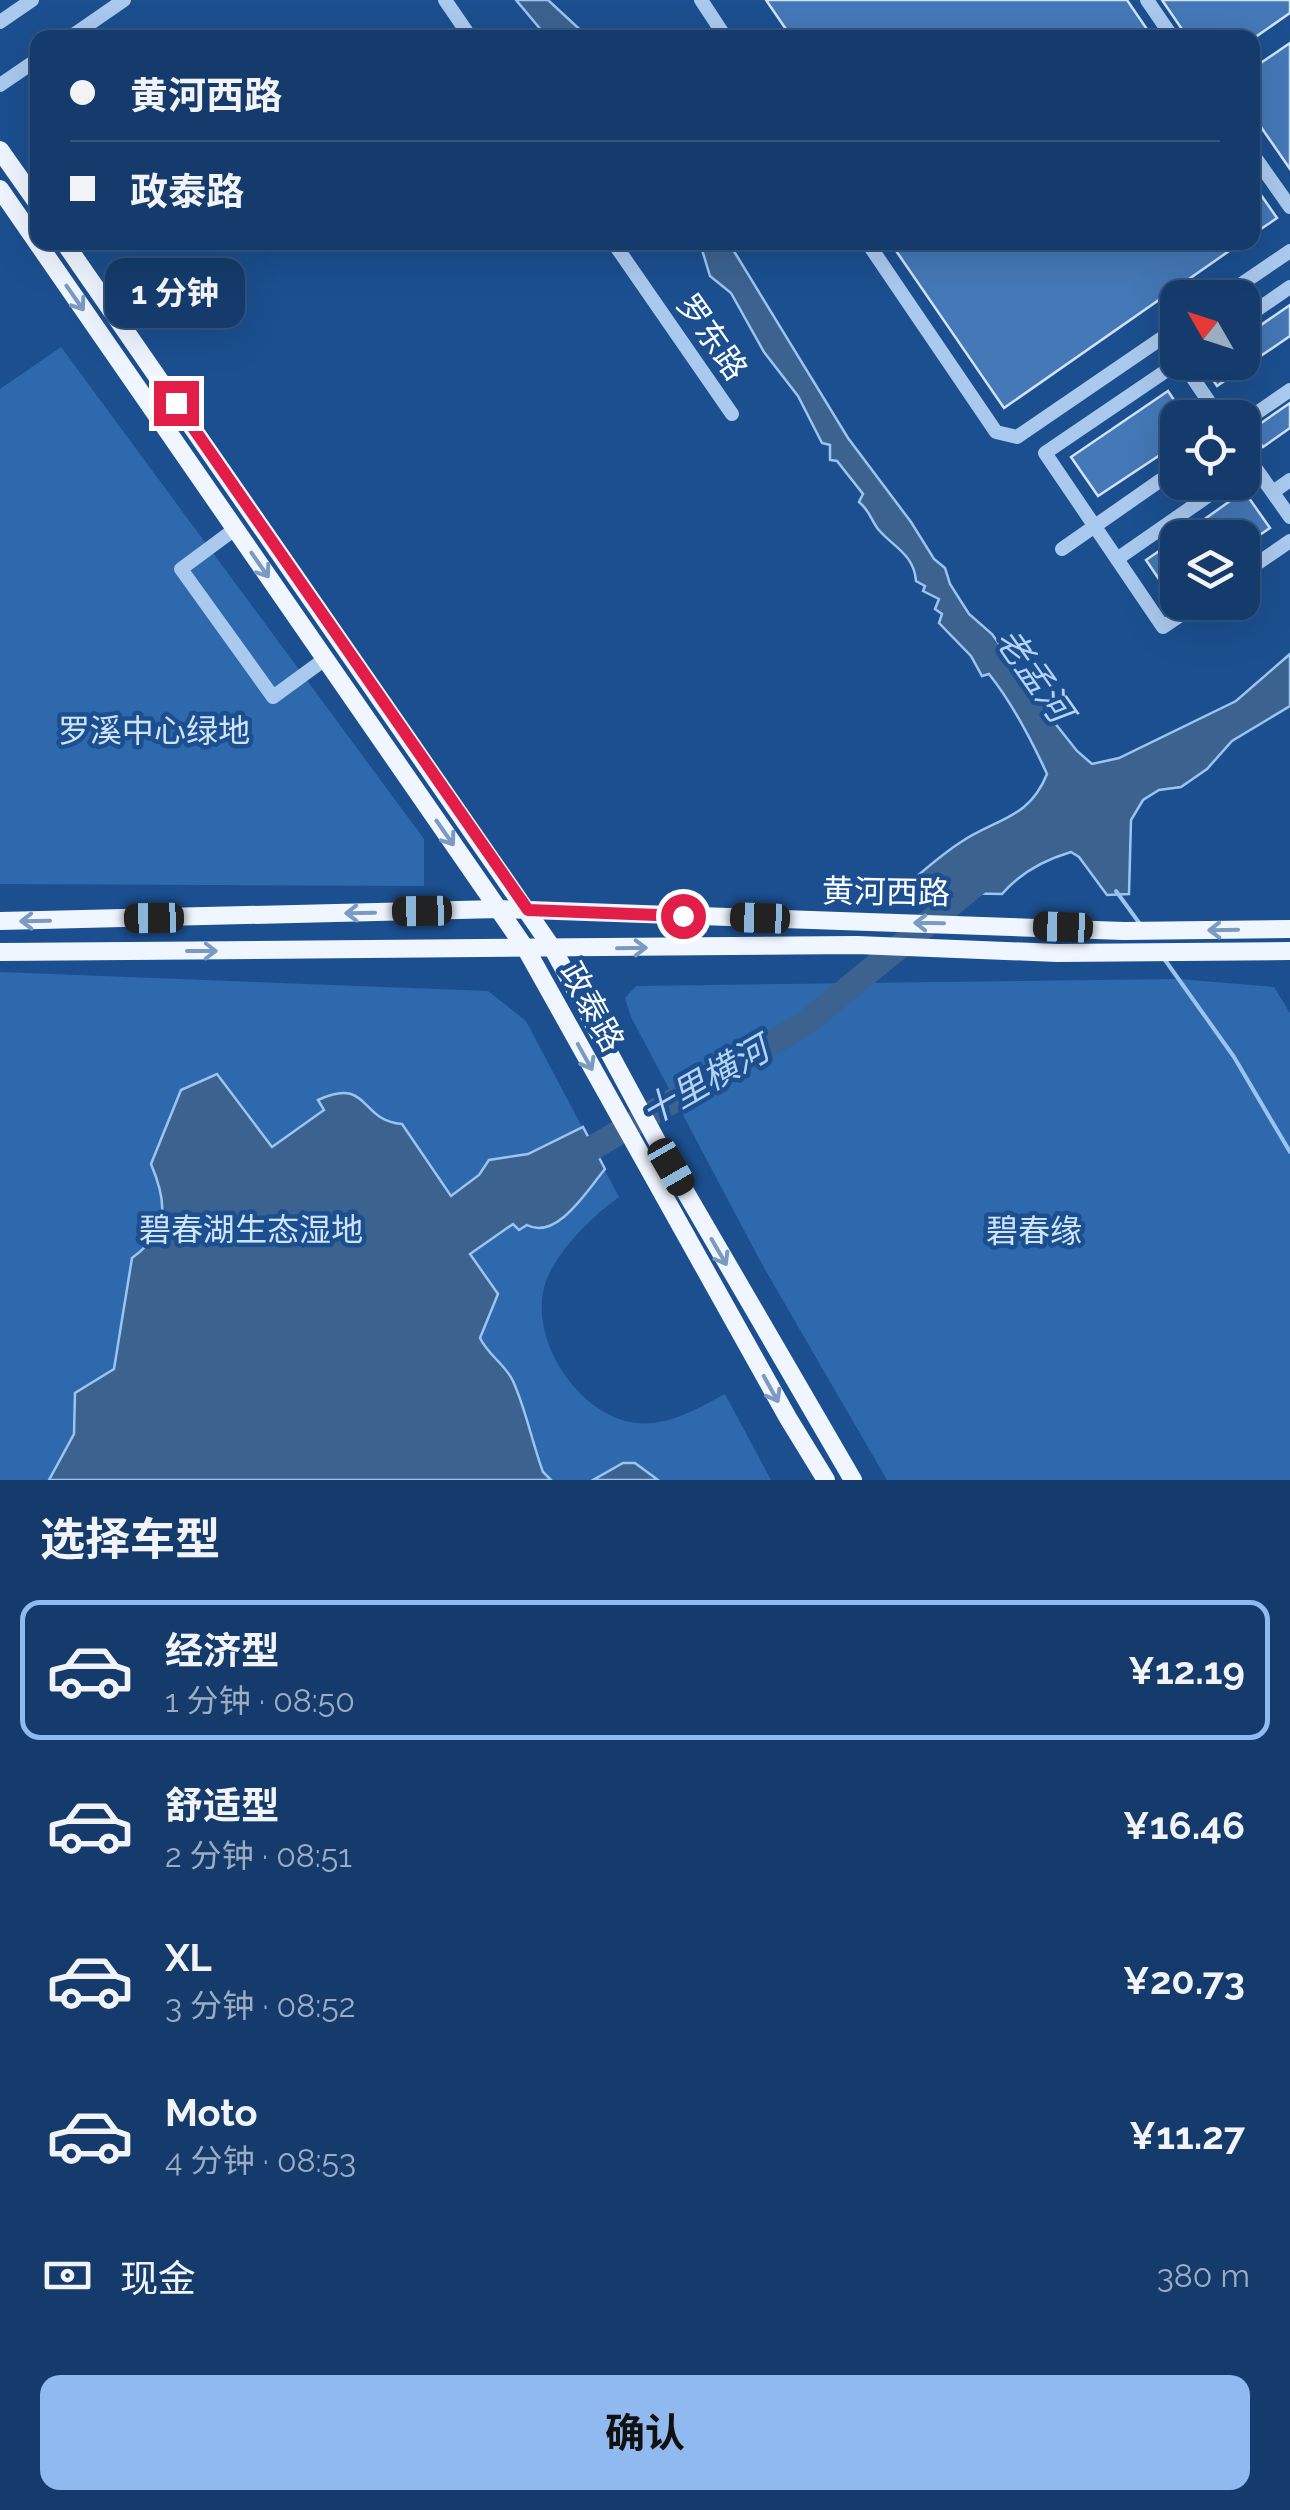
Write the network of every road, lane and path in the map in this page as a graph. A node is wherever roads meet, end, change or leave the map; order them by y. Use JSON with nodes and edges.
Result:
{"nodes":[{"id":1,"x":32,"y":0,"type":"edge"},
{"id":2,"x":124,"y":0,"type":"edge"},
{"id":3,"x":445,"y":0,"type":"edge"},
{"id":4,"x":700,"y":0,"type":"edge"},
{"id":5,"x":1147,"y":0,"type":"edge"},
{"id":6,"x":0,"y":22,"type":"edge"},
{"id":7,"x":81,"y":30,"type":"edge"},
{"id":8,"x":466,"y":30,"type":"edge"},
{"id":9,"x":721,"y":30,"type":"edge"},
{"id":10,"x":1168,"y":30,"type":"edge"},
{"id":11,"x":30,"y":64,"type":"edge"},
{"id":12,"x":0,"y":85,"type":"edge"},
{"id":13,"x":0,"y":150,"type":"edge"},
{"id":14,"x":1260,"y":164,"type":"edge"},
{"id":15,"x":0,"y":189,"type":"edge"},
{"id":16,"x":30,"y":193,"type":"edge"},
{"id":17,"x":1290,"y":207,"type":"edge"},
{"id":18,"x":30,"y":232,"type":"edge"},
{"id":19,"x":42,"y":250,"type":"edge"},
{"id":20,"x":70,"y":250,"type":"edge"},
{"id":21,"x":619,"y":250,"type":"edge"},
{"id":22,"x":871,"y":250,"type":"edge"},
{"id":23,"x":1290,"y":250,"type":"edge"},
{"id":24,"x":1247,"y":280,"type":"edge"},
{"id":25,"x":1290,"y":287,"type":"edge"},
{"id":26,"x":1260,"y":308,"type":"edge"},
{"id":27,"x":1160,"y":339,"type":"edge"},
{"id":28,"x":1160,"y":376,"type":"edge"},
{"id":29,"x":1290,"y":390,"type":"edge"},
{"id":30,"x":1260,"y":411,"type":"edge"},
{"id":31,"x":732,"y":414,"type":"dead end"},
{"id":32,"x":1160,"y":480,"type":"edge"},
{"id":33,"x":1260,"y":480,"type":"edge"},
{"id":34,"x":1290,"y":480,"type":"edge"},
{"id":35,"x":1273,"y":492,"type":"junction"},
{"id":36,"x":1202,"y":500,"type":"edge"},
{"id":37,"x":1290,"y":517,"type":"edge"},
{"id":38,"x":1094,"y":526,"type":"junction"},
{"id":39,"x":236,"y":529,"type":"junction"},
{"id":40,"x":1290,"y":542,"type":"edge"},
{"id":41,"x":1062,"y":549,"type":"dead end"},
{"id":42,"x":1117,"y":560,"type":"junction"},
{"id":43,"x":1260,"y":562,"type":"edge"},
{"id":44,"x":1174,"y":620,"type":"edge"},
{"id":45,"x":325,"y":659,"type":"junction"},
{"id":46,"x":499,"y":910,"type":"junction"},
{"id":47,"x":528,"y":910,"type":"junction"},
{"id":48,"x":0,"y":922,"type":"edge"},
{"id":49,"x":1290,"y":928,"type":"edge"},
{"id":50,"x":526,"y":949,"type":"junction"},
{"id":51,"x":553,"y":949,"type":"junction"},
{"id":52,"x":1290,"y":951,"type":"edge"},
{"id":53,"x":0,"y":952,"type":"edge"},
{"id":54,"x":826,"y":1480,"type":"edge"},
{"id":55,"x":853,"y":1480,"type":"edge"}],
"edges":[{"from":1,"to":6,"type":"street"},
{"from":2,"to":7,"type":"street"},
{"from":3,"to":8,"type":"street"},
{"from":4,"to":9,"type":"street"},
{"from":5,"to":10,"type":"street"},
{"from":11,"to":12,"type":"street"},
{"from":13,"to":16,"type":"main road"},
{"from":14,"to":17,"type":"street"},
{"from":15,"to":18,"type":"main road","name":"政泰路","one_way":true},
{"from":19,"to":39,"type":"main road","name":"政泰路","one_way":true},
{"from":20,"to":47,"type":"main road","name":"政泰路"},
{"from":21,"to":31,"type":"street","name":"罗东路"},
{"from":22,"to":27,"type":"street"},
{"from":23,"to":24,"type":"street"},
{"from":25,"to":26,"type":"street"},
{"from":28,"to":38,"type":"street"},
{"from":29,"to":30,"type":"street"},
{"from":32,"to":38,"type":"street"},
{"from":33,"to":35,"type":"street"},
{"from":34,"to":35,"type":"street"},
{"from":35,"to":37,"type":"street"},
{"from":36,"to":42,"type":"street"},
{"from":38,"to":41,"type":"street"},
{"from":38,"to":42,"type":"street"},
{"from":39,"to":45,"type":"main road","name":"政泰路","one_way":true},
{"from":39,"to":45,"type":"street"},
{"from":40,"to":43,"type":"street"},
{"from":42,"to":44,"type":"street"},
{"from":45,"to":46,"type":"main road","name":"政泰路","one_way":true},
{"from":46,"to":47,"type":"main road","name":"黄河西路"},
{"from":46,"to":48,"type":"main road","name":"黄河西路","one_way":true},
{"from":46,"to":50,"type":"main road","name":"政泰路"},
{"from":49,"to":47,"type":"main road","name":"黄河西路","one_way":true},
{"from":47,"to":51,"type":"main road","name":"政泰路"},
{"from":50,"to":51,"type":"main road","name":"黄河西路"},
{"from":53,"to":50,"type":"main road","name":"黄河西路","one_way":true},
{"from":50,"to":54,"type":"main road","name":"政泰路","one_way":true},
{"from":51,"to":52,"type":"main road","name":"黄河西路","one_way":true},
{"from":51,"to":55,"type":"main road","name":"政泰路","one_way":true}]}
